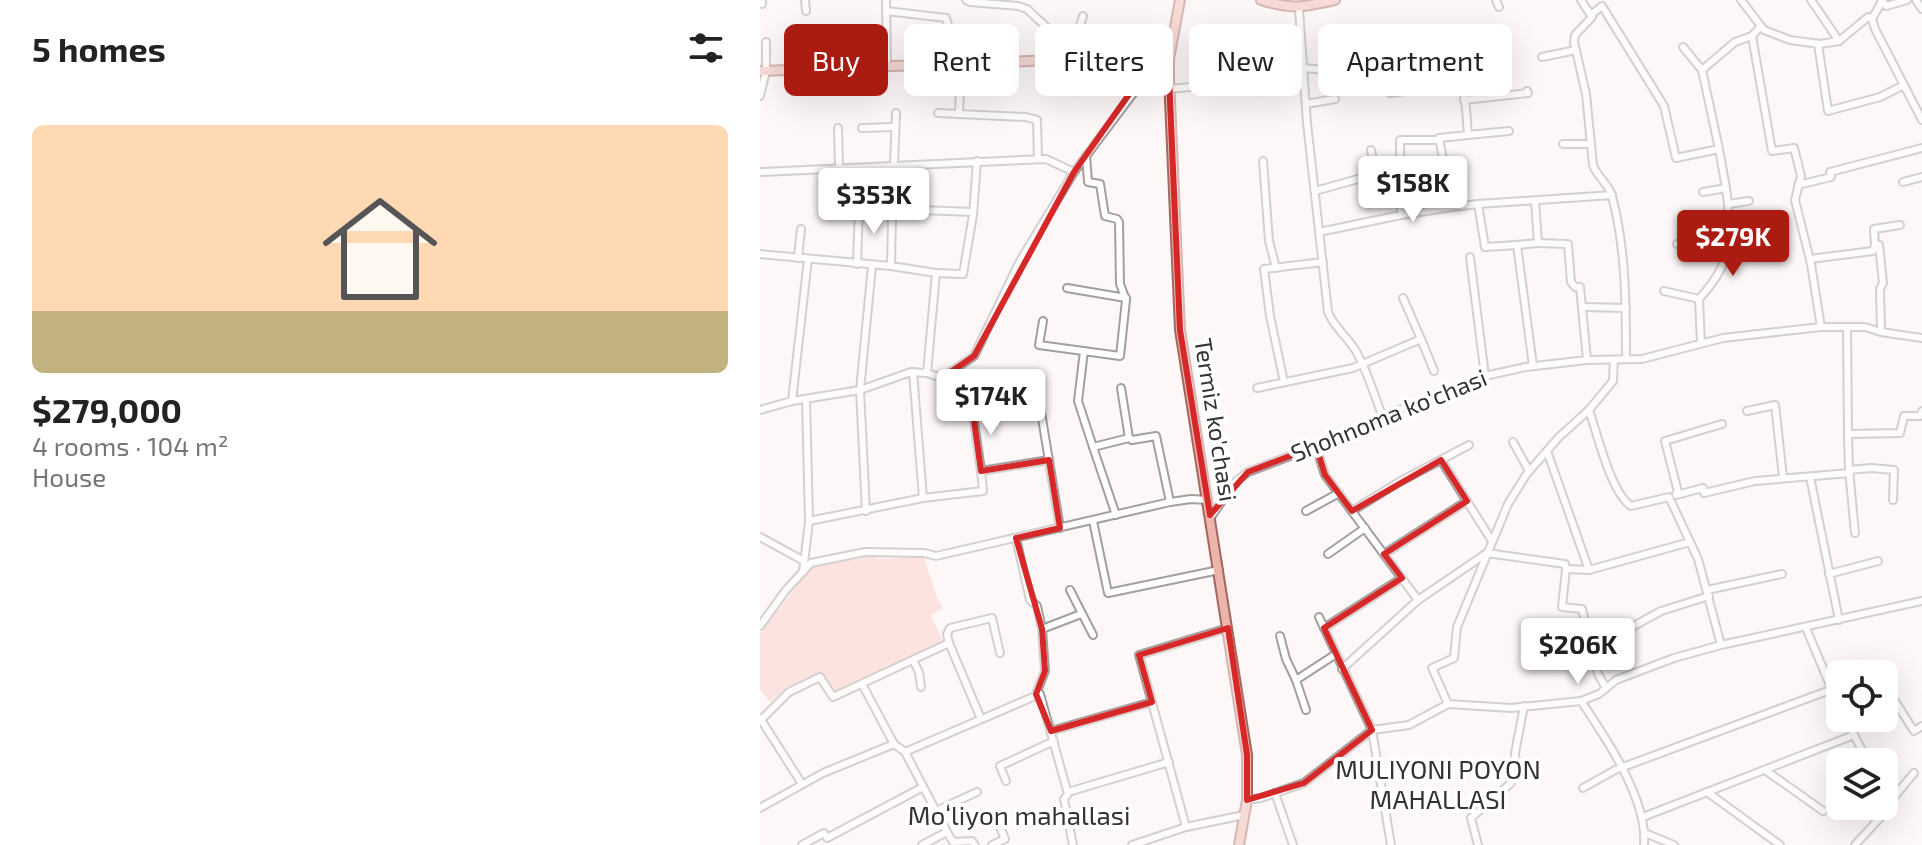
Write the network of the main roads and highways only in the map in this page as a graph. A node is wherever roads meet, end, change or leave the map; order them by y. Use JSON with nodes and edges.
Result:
{"nodes":[{"id":1,"x":1180,"y":0,"type":"edge"},
{"id":2,"x":1261,"y":0,"type":"edge"},
{"id":3,"x":1335,"y":0,"type":"edge"},
{"id":4,"x":1173,"y":38,"type":"edge"},
{"id":5,"x":1035,"y":61,"type":"edge"},
{"id":6,"x":763,"y":71,"type":"edge"},
{"id":7,"x":1169,"y":96,"type":"edge"},
{"id":8,"x":1239,"y":845,"type":"edge"}],
"edges":[{"from":1,"to":4,"type":"main road","name":"Termiz ko'chasi"},
{"from":2,"to":3,"type":"main road"},
{"from":5,"to":6,"type":"main road"},
{"from":7,"to":8,"type":"main road","name":"Termiz ko'chasi"}]}
